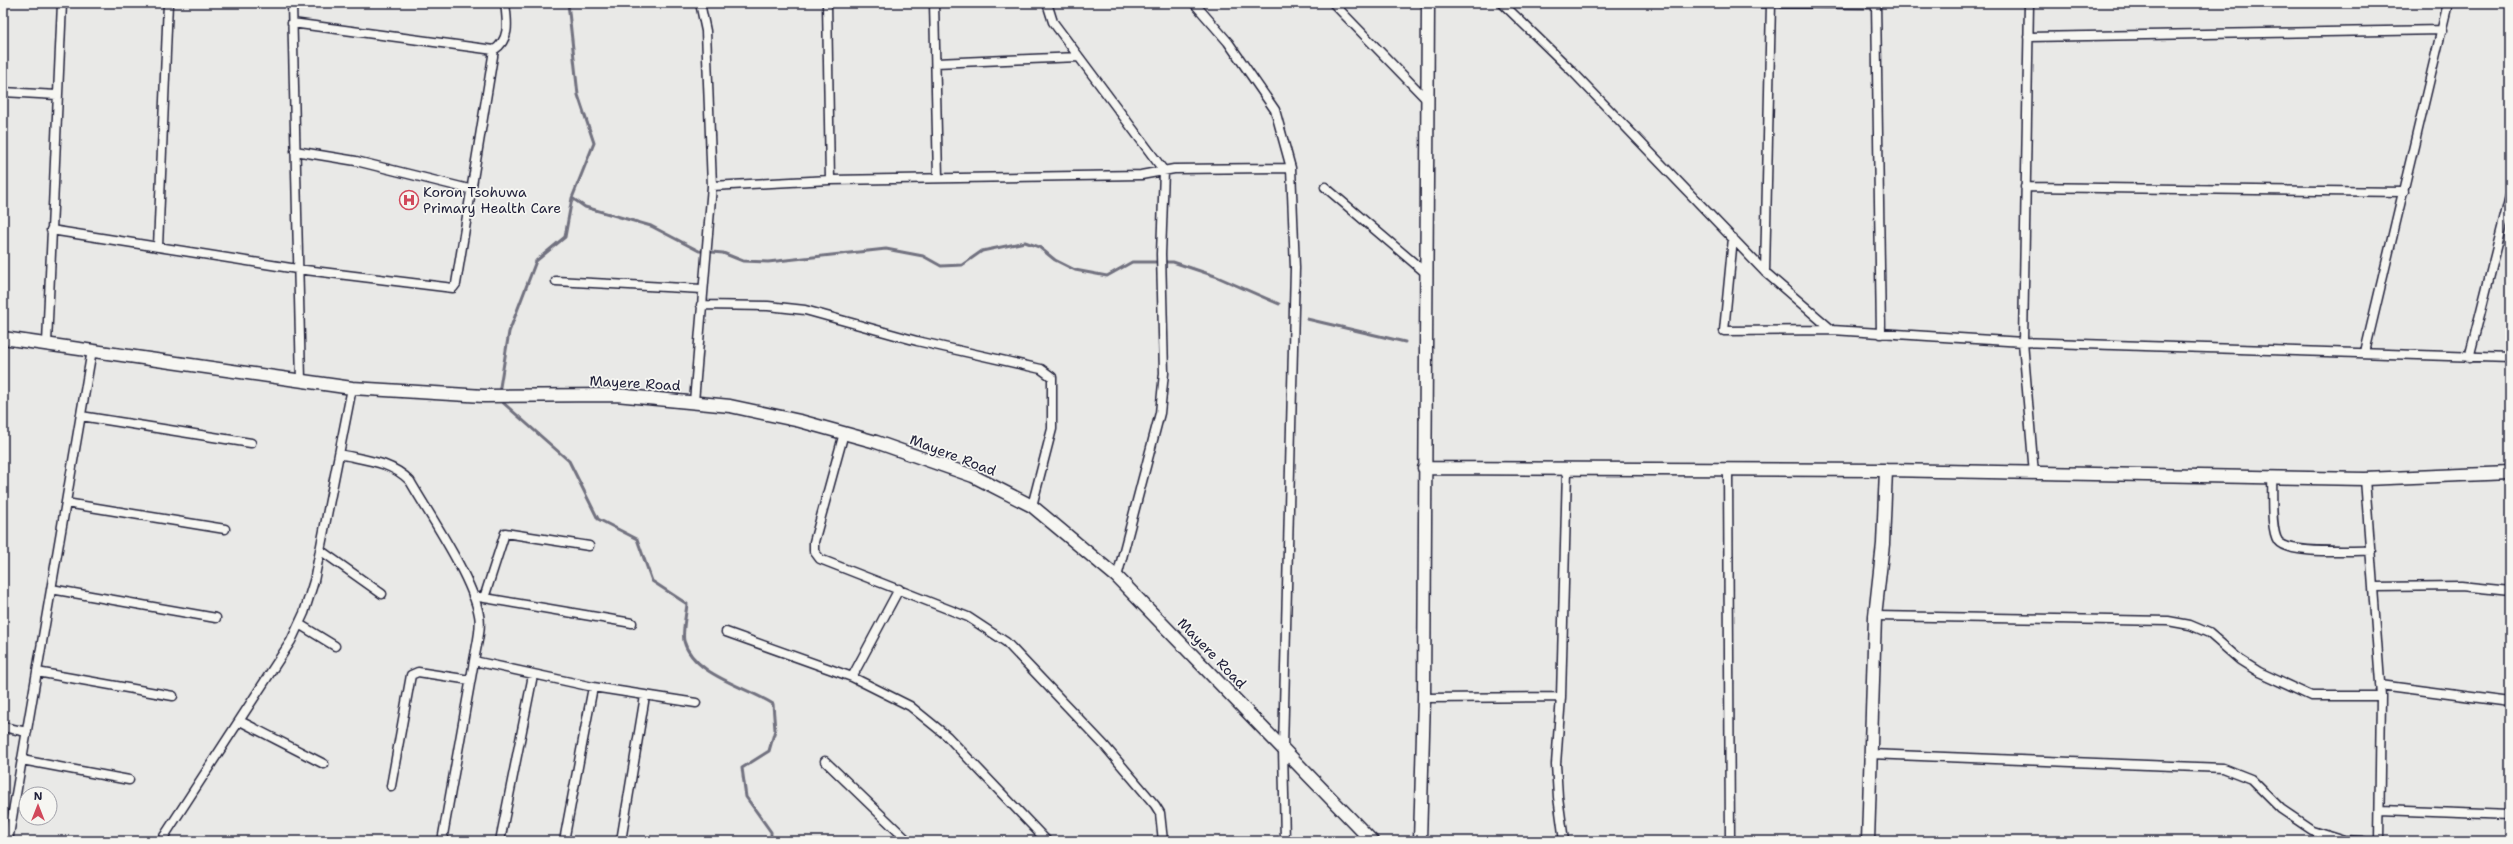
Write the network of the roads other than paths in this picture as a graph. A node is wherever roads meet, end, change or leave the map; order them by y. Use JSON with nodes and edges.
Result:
{"nodes":[{"id":1,"x":62,"y":3,"type":"edge"},
{"id":2,"x":168,"y":3,"type":"edge"},
{"id":3,"x":292,"y":3,"type":"edge"},
{"id":4,"x":505,"y":3,"type":"edge"},
{"id":5,"x":700,"y":3,"type":"edge"},
{"id":6,"x":827,"y":3,"type":"edge"},
{"id":7,"x":934,"y":3,"type":"edge"},
{"id":8,"x":1047,"y":3,"type":"edge"},
{"id":9,"x":1194,"y":3,"type":"edge"},
{"id":10,"x":1333,"y":3,"type":"edge"},
{"id":11,"x":1428,"y":3,"type":"edge"},
{"id":12,"x":1502,"y":3,"type":"edge"},
{"id":13,"x":1753,"y":3,"type":"edge"},
{"id":14,"x":1771,"y":3,"type":"edge"},
{"id":15,"x":2029,"y":3,"type":"edge"},
{"id":16,"x":2448,"y":3,"type":"edge"},
{"id":17,"x":1876,"y":4,"type":"edge"},
{"id":18,"x":292,"y":22,"type":"junction"},
{"id":19,"x":2443,"y":30,"type":"junction"},
{"id":20,"x":2028,"y":37,"type":"junction"},
{"id":21,"x":494,"y":50,"type":"junction"},
{"id":22,"x":1079,"y":57,"type":"junction"},
{"id":23,"x":936,"y":63,"type":"junction"},
{"id":24,"x":3,"y":92,"type":"edge"},
{"id":25,"x":57,"y":95,"type":"junction"},
{"id":26,"x":1428,"y":101,"type":"junction"},
{"id":27,"x":295,"y":151,"type":"junction"},
{"id":28,"x":1291,"y":168,"type":"junction"},
{"id":29,"x":1164,"y":171,"type":"junction"},
{"id":30,"x":938,"y":178,"type":"junction"},
{"id":31,"x":830,"y":180,"type":"junction"},
{"id":32,"x":712,"y":186,"type":"junction"},
{"id":33,"x":1325,"y":187,"type":"dead end"},
{"id":34,"x":2025,"y":187,"type":"junction"},
{"id":35,"x":473,"y":190,"type":"junction"},
{"id":36,"x":2404,"y":192,"type":"junction"},
{"id":37,"x":2510,"y":196,"type":"edge"},
{"id":38,"x":51,"y":230,"type":"junction"},
{"id":39,"x":1733,"y":238,"type":"junction"},
{"id":40,"x":158,"y":247,"type":"junction"},
{"id":41,"x":297,"y":269,"type":"junction"},
{"id":42,"x":1765,"y":272,"type":"junction"},
{"id":43,"x":1427,"y":274,"type":"junction"},
{"id":44,"x":556,"y":281,"type":"dead end"},
{"id":45,"x":702,"y":289,"type":"junction"},
{"id":46,"x":701,"y":305,"type":"junction"},
{"id":47,"x":1832,"y":330,"type":"junction"},
{"id":48,"x":1881,"y":334,"type":"junction"},
{"id":49,"x":3,"y":338,"type":"edge"},
{"id":50,"x":2023,"y":342,"type":"junction"},
{"id":51,"x":47,"y":343,"type":"junction"},
{"id":52,"x":92,"y":350,"type":"junction"},
{"id":53,"x":2365,"y":352,"type":"junction"},
{"id":54,"x":2469,"y":358,"type":"junction"},
{"id":55,"x":2510,"y":358,"type":"edge"},
{"id":56,"x":300,"y":381,"type":"junction"},
{"id":57,"x":352,"y":388,"type":"junction"},
{"id":58,"x":694,"y":402,"type":"junction"},
{"id":59,"x":81,"y":416,"type":"junction"},
{"id":60,"x":844,"y":433,"type":"junction"},
{"id":61,"x":251,"y":443,"type":"dead end"},
{"id":62,"x":339,"y":454,"type":"junction"},
{"id":63,"x":1424,"y":468,"type":"junction"},
{"id":64,"x":1568,"y":470,"type":"junction"},
{"id":65,"x":1728,"y":470,"type":"junction"},
{"id":66,"x":1886,"y":470,"type":"junction"},
{"id":67,"x":2510,"y":472,"type":"edge"},
{"id":68,"x":2034,"y":474,"type":"junction"},
{"id":69,"x":2272,"y":477,"type":"junction"},
{"id":70,"x":2365,"y":478,"type":"junction"},
{"id":71,"x":66,"y":503,"type":"junction"},
{"id":72,"x":1032,"y":506,"type":"junction"},
{"id":73,"x":225,"y":529,"type":"dead end"},
{"id":74,"x":589,"y":546,"type":"dead end"},
{"id":75,"x":320,"y":550,"type":"junction"},
{"id":76,"x":2371,"y":551,"type":"junction"},
{"id":77,"x":1117,"y":576,"type":"junction"},
{"id":78,"x":2375,"y":587,"type":"junction"},
{"id":79,"x":51,"y":589,"type":"junction"},
{"id":80,"x":899,"y":589,"type":"junction"},
{"id":81,"x":2510,"y":591,"type":"edge"},
{"id":82,"x":382,"y":594,"type":"dead end"},
{"id":83,"x":473,"y":596,"type":"junction"},
{"id":84,"x":484,"y":598,"type":"junction"},
{"id":85,"x":1875,"y":616,"type":"junction"},
{"id":86,"x":216,"y":618,"type":"dead end"},
{"id":87,"x":632,"y":623,"type":"dead end"},
{"id":88,"x":299,"y":624,"type":"junction"},
{"id":89,"x":726,"y":632,"type":"dead end"},
{"id":90,"x":334,"y":646,"type":"dead end"},
{"id":91,"x":474,"y":661,"type":"junction"},
{"id":92,"x":37,"y":672,"type":"junction"},
{"id":93,"x":533,"y":675,"type":"junction"},
{"id":94,"x":852,"y":677,"type":"junction"},
{"id":95,"x":470,"y":680,"type":"junction"},
{"id":96,"x":2380,"y":685,"type":"junction"},
{"id":97,"x":593,"y":687,"type":"junction"},
{"id":98,"x":173,"y":696,"type":"dead end"},
{"id":99,"x":645,"y":696,"type":"junction"},
{"id":100,"x":2381,"y":696,"type":"junction"},
{"id":101,"x":1561,"y":697,"type":"junction"},
{"id":102,"x":1424,"y":698,"type":"junction"},
{"id":103,"x":2510,"y":702,"type":"edge"},
{"id":104,"x":696,"y":703,"type":"dead end"},
{"id":105,"x":240,"y":720,"type":"junction"},
{"id":106,"x":3,"y":727,"type":"edge"},
{"id":107,"x":27,"y":732,"type":"junction"},
{"id":108,"x":1283,"y":748,"type":"junction"},
{"id":109,"x":1870,"y":754,"type":"junction"},
{"id":110,"x":22,"y":760,"type":"junction"},
{"id":111,"x":825,"y":761,"type":"dead end"},
{"id":112,"x":324,"y":764,"type":"dead end"},
{"id":113,"x":129,"y":780,"type":"dead end"},
{"id":114,"x":391,"y":786,"type":"dead end"},
{"id":115,"x":2380,"y":810,"type":"junction"},
{"id":116,"x":2510,"y":815,"type":"edge"},
{"id":117,"x":8,"y":841,"type":"edge"},
{"id":118,"x":161,"y":841,"type":"edge"},
{"id":119,"x":442,"y":841,"type":"edge"},
{"id":120,"x":500,"y":841,"type":"edge"},
{"id":121,"x":564,"y":841,"type":"edge"},
{"id":122,"x":621,"y":841,"type":"edge"},
{"id":123,"x":908,"y":841,"type":"edge"},
{"id":124,"x":1047,"y":841,"type":"edge"},
{"id":125,"x":1163,"y":841,"type":"edge"},
{"id":126,"x":1285,"y":841,"type":"edge"},
{"id":127,"x":1372,"y":841,"type":"edge"},
{"id":128,"x":1420,"y":841,"type":"edge"},
{"id":129,"x":1564,"y":841,"type":"edge"},
{"id":130,"x":1730,"y":841,"type":"edge"},
{"id":131,"x":1868,"y":841,"type":"edge"},
{"id":132,"x":2362,"y":841,"type":"edge"},
{"id":133,"x":2379,"y":841,"type":"edge"}],
"edges":[{"from":1,"to":25,"type":"street"},
{"from":2,"to":40,"type":"street"},
{"from":3,"to":18,"type":"street"},
{"from":4,"to":21,"type":"street"},
{"from":5,"to":32,"type":"street"},
{"from":6,"to":31,"type":"street"},
{"from":7,"to":23,"type":"street"},
{"from":8,"to":22,"type":"street"},
{"from":9,"to":28,"type":"street"},
{"from":10,"to":26,"type":"street"},
{"from":11,"to":26,"type":"street"},
{"from":12,"to":39,"type":"street"},
{"from":13,"to":14,"type":"street"},
{"from":14,"to":17,"type":"street"},
{"from":14,"to":42,"type":"street"},
{"from":15,"to":20,"type":"street"},
{"from":16,"to":19,"type":"street"},
{"from":17,"to":48,"type":"street"},
{"from":18,"to":21,"type":"street"},
{"from":18,"to":27,"type":"street"},
{"from":19,"to":20,"type":"street"},
{"from":19,"to":36,"type":"street"},
{"from":20,"to":34,"type":"street"},
{"from":21,"to":35,"type":"street"},
{"from":22,"to":23,"type":"street"},
{"from":22,"to":29,"type":"street"},
{"from":23,"to":30,"type":"street"},
{"from":24,"to":25,"type":"street"},
{"from":25,"to":38,"type":"street"},
{"from":26,"to":43,"type":"street"},
{"from":27,"to":35,"type":"street"},
{"from":27,"to":41,"type":"street"},
{"from":28,"to":29,"type":"street"},
{"from":28,"to":108,"type":"street"},
{"from":29,"to":30,"type":"street"},
{"from":29,"to":77,"type":"street"},
{"from":30,"to":31,"type":"street"},
{"from":31,"to":32,"type":"street"},
{"from":32,"to":45,"type":"street"},
{"from":33,"to":43,"type":"street"},
{"from":34,"to":36,"type":"street"},
{"from":34,"to":50,"type":"street"},
{"from":35,"to":41,"type":"street"},
{"from":36,"to":53,"type":"street"},
{"from":37,"to":54,"type":"street"},
{"from":38,"to":40,"type":"street"},
{"from":38,"to":51,"type":"street"},
{"from":39,"to":42,"type":"street"},
{"from":39,"to":47,"type":"street"},
{"from":40,"to":41,"type":"street"},
{"from":41,"to":56,"type":"street"},
{"from":42,"to":47,"type":"street"},
{"from":43,"to":63,"type":"street"},
{"from":44,"to":45,"type":"street"},
{"from":45,"to":46,"type":"street"},
{"from":46,"to":58,"type":"street"},
{"from":46,"to":72,"type":"street"},
{"from":47,"to":48,"type":"street"},
{"from":48,"to":50,"type":"street"},
{"from":49,"to":51,"type":"street","name":"Mayere Road"},
{"from":50,"to":53,"type":"street"},
{"from":50,"to":68,"type":"street"},
{"from":51,"to":52,"type":"street","name":"Mayere Road"},
{"from":52,"to":56,"type":"street","name":"Mayere Road"},
{"from":52,"to":59,"type":"street"},
{"from":53,"to":54,"type":"street"},
{"from":54,"to":55,"type":"street"},
{"from":56,"to":57,"type":"street","name":"Mayere Road"},
{"from":57,"to":58,"type":"street","name":"Mayere Road"},
{"from":57,"to":62,"type":"street"},
{"from":58,"to":60,"type":"street","name":"Mayere Road"},
{"from":59,"to":61,"type":"street"},
{"from":59,"to":71,"type":"street"},
{"from":60,"to":72,"type":"street","name":"Mayere Road"},
{"from":60,"to":80,"type":"street"},
{"from":62,"to":75,"type":"street"},
{"from":62,"to":83,"type":"street"},
{"from":63,"to":64,"type":"street"},
{"from":63,"to":102,"type":"street"},
{"from":64,"to":65,"type":"street"},
{"from":64,"to":101,"type":"street"},
{"from":65,"to":66,"type":"street"},
{"from":65,"to":130,"type":"street"},
{"from":66,"to":68,"type":"street"},
{"from":66,"to":85,"type":"street"},
{"from":67,"to":70,"type":"street"},
{"from":68,"to":69,"type":"street"},
{"from":69,"to":70,"type":"street"},
{"from":69,"to":76,"type":"street"},
{"from":70,"to":76,"type":"street"},
{"from":71,"to":73,"type":"street"},
{"from":71,"to":79,"type":"street"},
{"from":72,"to":77,"type":"street","name":"Mayere Road"},
{"from":74,"to":84,"type":"street"},
{"from":75,"to":82,"type":"street"},
{"from":75,"to":88,"type":"street"},
{"from":76,"to":78,"type":"street"},
{"from":77,"to":108,"type":"street","name":"Mayere Road"},
{"from":78,"to":81,"type":"street"},
{"from":78,"to":96,"type":"street"},
{"from":79,"to":86,"type":"street"},
{"from":79,"to":92,"type":"street"},
{"from":80,"to":94,"type":"street"},
{"from":80,"to":125,"type":"street"},
{"from":83,"to":84,"type":"street"},
{"from":83,"to":91,"type":"street"},
{"from":84,"to":87,"type":"street"},
{"from":85,"to":100,"type":"street"},
{"from":85,"to":109,"type":"street"},
{"from":88,"to":90,"type":"street"},
{"from":88,"to":105,"type":"street"},
{"from":89,"to":94,"type":"street"},
{"from":91,"to":93,"type":"street"},
{"from":91,"to":95,"type":"street"},
{"from":92,"to":98,"type":"street"},
{"from":92,"to":107,"type":"street"},
{"from":93,"to":97,"type":"street"},
{"from":93,"to":120,"type":"street"},
{"from":94,"to":124,"type":"street"},
{"from":95,"to":114,"type":"street"},
{"from":95,"to":119,"type":"street"},
{"from":96,"to":100,"type":"street"},
{"from":96,"to":103,"type":"street"},
{"from":97,"to":99,"type":"street"},
{"from":97,"to":121,"type":"street"},
{"from":99,"to":104,"type":"street"},
{"from":99,"to":122,"type":"street"},
{"from":100,"to":115,"type":"street"},
{"from":101,"to":102,"type":"street"},
{"from":101,"to":129,"type":"street"},
{"from":102,"to":128,"type":"street"},
{"from":105,"to":112,"type":"street"},
{"from":105,"to":118,"type":"street"},
{"from":106,"to":107,"type":"street"},
{"from":107,"to":110,"type":"street"},
{"from":108,"to":126,"type":"street"},
{"from":108,"to":127,"type":"street","name":"Mayere Road"},
{"from":109,"to":131,"type":"street"},
{"from":109,"to":132,"type":"street"},
{"from":110,"to":113,"type":"street"},
{"from":110,"to":117,"type":"street"},
{"from":111,"to":123,"type":"street"},
{"from":115,"to":116,"type":"street"},
{"from":115,"to":133,"type":"street"}]}
